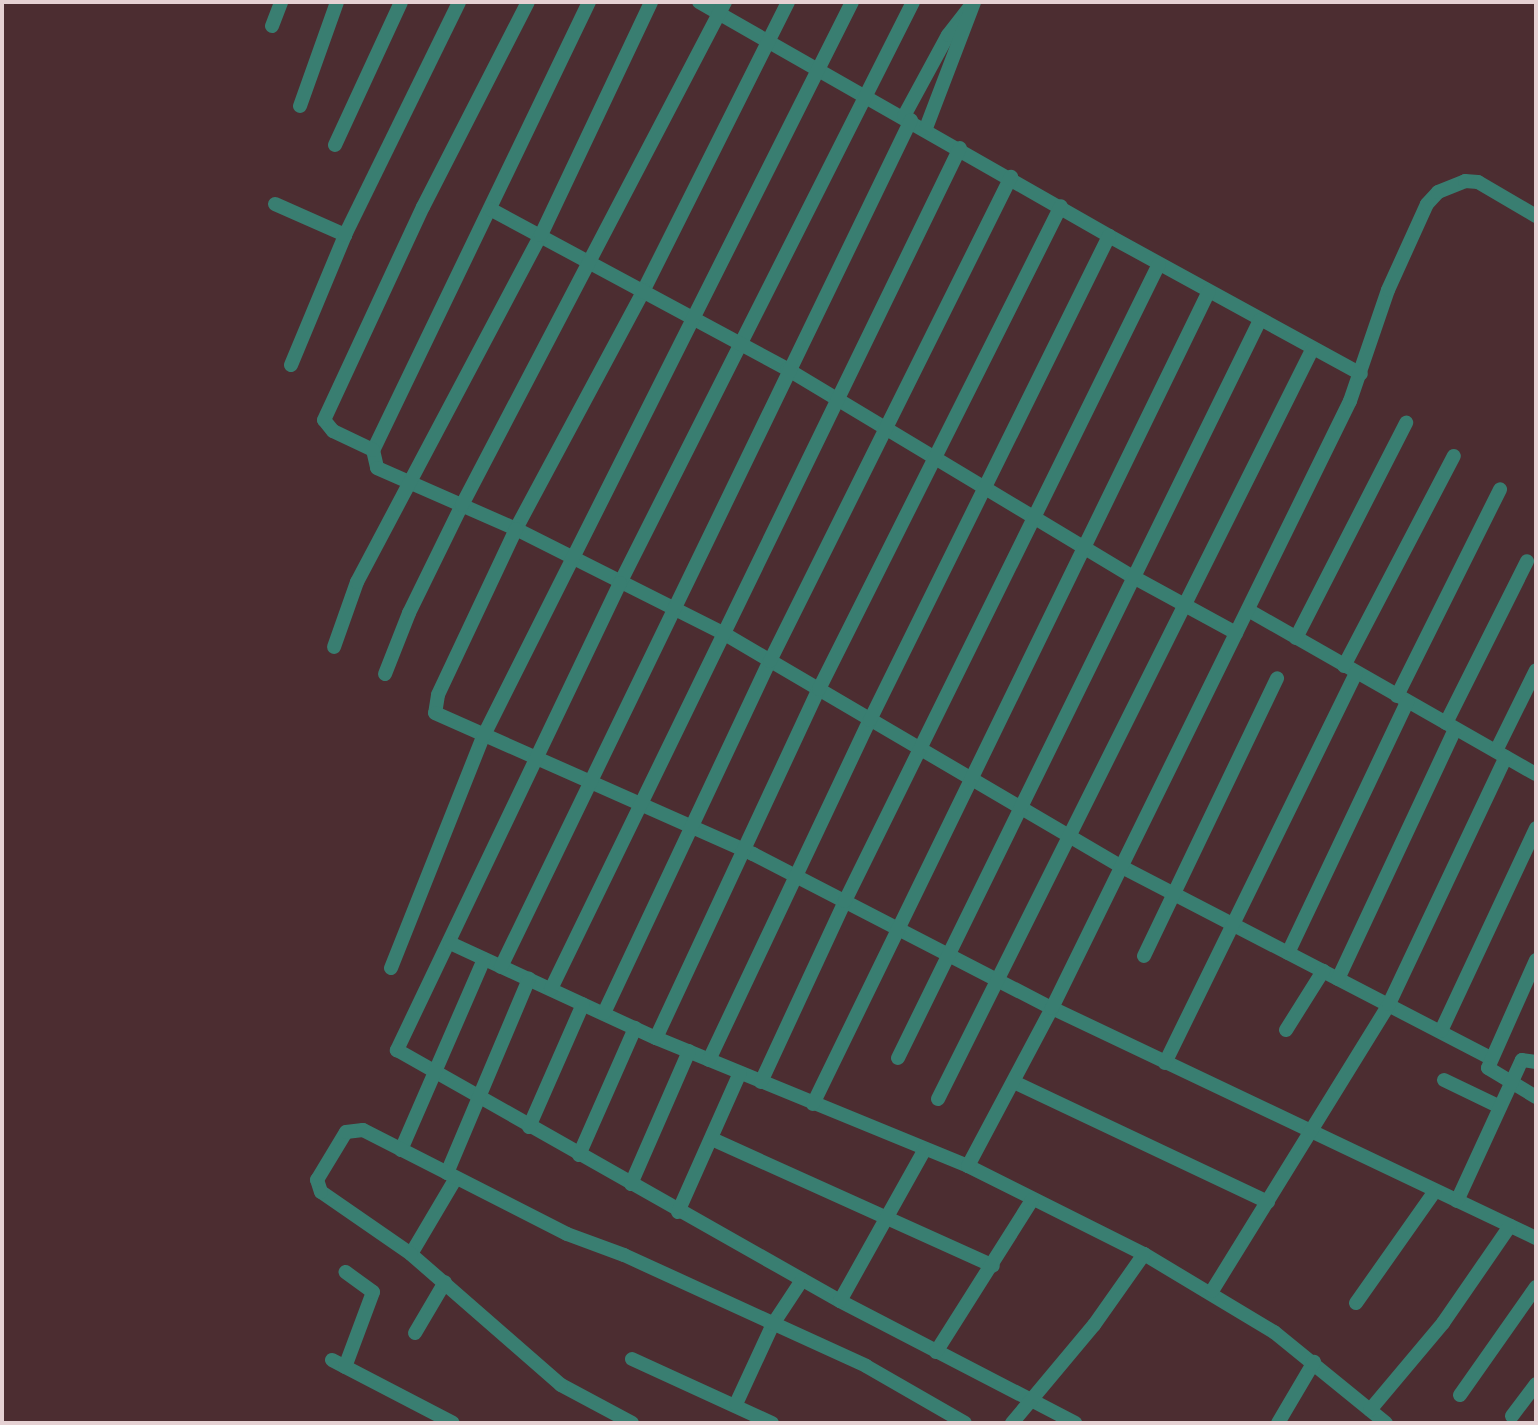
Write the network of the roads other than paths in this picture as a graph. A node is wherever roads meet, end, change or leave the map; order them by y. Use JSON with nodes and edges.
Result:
{"nodes":[{"id":1,"x":281,"y":2,"type":"edge"},
{"id":2,"x":337,"y":2,"type":"edge"},
{"id":3,"x":401,"y":2,"type":"edge"},
{"id":4,"x":459,"y":2,"type":"edge"},
{"id":5,"x":528,"y":2,"type":"edge"},
{"id":6,"x":589,"y":2,"type":"edge"},
{"id":7,"x":651,"y":2,"type":"edge"},
{"id":8,"x":699,"y":2,"type":"edge"},
{"id":9,"x":788,"y":2,"type":"edge"},
{"id":10,"x":852,"y":2,"type":"edge"},
{"id":11,"x":913,"y":2,"type":"edge"},
{"id":12,"x":974,"y":3,"type":"edge"},
{"id":13,"x":722,"y":7,"type":"edge"},
{"id":14,"x":272,"y":26,"type":"dead end"},
{"id":15,"x":767,"y":40,"type":"junction"},
{"id":16,"x":818,"y":66,"type":"junction"},
{"id":17,"x":864,"y":92,"type":"junction"},
{"id":18,"x":300,"y":106,"type":"dead end"},
{"id":19,"x":907,"y":118,"type":"junction"},
{"id":20,"x":926,"y":128,"type":"junction"},
{"id":21,"x":335,"y":145,"type":"dead end"},
{"id":22,"x":960,"y":148,"type":"junction"},
{"id":23,"x":1010,"y":177,"type":"junction"},
{"id":24,"x":275,"y":204,"type":"dead end"},
{"id":25,"x":1061,"y":205,"type":"junction"},
{"id":26,"x":490,"y":209,"type":"junction"},
{"id":27,"x":1536,"y":215,"type":"edge"},
{"id":28,"x":345,"y":235,"type":"junction"},
{"id":29,"x":541,"y":235,"type":"junction"},
{"id":30,"x":1109,"y":236,"type":"junction"},
{"id":31,"x":592,"y":263,"type":"junction"},
{"id":32,"x":1159,"y":264,"type":"junction"},
{"id":33,"x":643,"y":290,"type":"junction"},
{"id":34,"x":1209,"y":291,"type":"junction"},
{"id":35,"x":691,"y":316,"type":"junction"},
{"id":36,"x":1260,"y":320,"type":"junction"},
{"id":37,"x":738,"y":344,"type":"junction"},
{"id":38,"x":1313,"y":348,"type":"junction"},
{"id":39,"x":291,"y":365,"type":"dead end"},
{"id":40,"x":787,"y":369,"type":"junction"},
{"id":41,"x":1361,"y":374,"type":"junction"},
{"id":42,"x":836,"y":399,"type":"junction"},
{"id":43,"x":1406,"y":423,"type":"dead end"},
{"id":44,"x":884,"y":428,"type":"junction"},
{"id":45,"x":373,"y":450,"type":"junction"},
{"id":46,"x":1454,"y":456,"type":"dead end"},
{"id":47,"x":936,"y":458,"type":"junction"},
{"id":48,"x":413,"y":483,"type":"junction"},
{"id":49,"x":983,"y":487,"type":"junction"},
{"id":50,"x":1500,"y":489,"type":"dead end"},
{"id":51,"x":462,"y":505,"type":"junction"},
{"id":52,"x":1036,"y":519,"type":"junction"},
{"id":53,"x":516,"y":529,"type":"junction"},
{"id":54,"x":1084,"y":547,"type":"junction"},
{"id":55,"x":572,"y":558,"type":"junction"},
{"id":56,"x":1527,"y":561,"type":"dead end"},
{"id":57,"x":1132,"y":576,"type":"junction"},
{"id":58,"x":620,"y":583,"type":"junction"},
{"id":59,"x":1183,"y":605,"type":"junction"},
{"id":60,"x":672,"y":608,"type":"junction"},
{"id":61,"x":1248,"y":610,"type":"junction"},
{"id":62,"x":723,"y":633,"type":"junction"},
{"id":63,"x":1236,"y":633,"type":"junction"},
{"id":64,"x":1296,"y":638,"type":"junction"},
{"id":65,"x":334,"y":647,"type":"dead end"},
{"id":66,"x":770,"y":661,"type":"junction"},
{"id":67,"x":1350,"y":670,"type":"junction"},
{"id":68,"x":1536,"y":670,"type":"edge"},
{"id":69,"x":385,"y":674,"type":"dead end"},
{"id":70,"x":1277,"y":678,"type":"dead end"},
{"id":71,"x":819,"y":690,"type":"junction"},
{"id":72,"x":1402,"y":699,"type":"junction"},
{"id":73,"x":870,"y":720,"type":"junction"},
{"id":74,"x":1451,"y":726,"type":"junction"},
{"id":75,"x":483,"y":737,"type":"junction"},
{"id":76,"x":920,"y":750,"type":"junction"},
{"id":77,"x":1501,"y":754,"type":"junction"},
{"id":78,"x":534,"y":760,"type":"junction"},
{"id":79,"x":1536,"y":774,"type":"edge"},
{"id":80,"x":968,"y":779,"type":"junction"},
{"id":81,"x":587,"y":784,"type":"junction"},
{"id":82,"x":639,"y":805,"type":"junction"},
{"id":83,"x":1017,"y":808,"type":"junction"},
{"id":84,"x":693,"y":826,"type":"junction"},
{"id":85,"x":1536,"y":828,"type":"edge"},
{"id":86,"x":1068,"y":836,"type":"junction"},
{"id":87,"x":745,"y":850,"type":"junction"},
{"id":88,"x":1122,"y":867,"type":"junction"},
{"id":89,"x":795,"y":875,"type":"junction"},
{"id":90,"x":1172,"y":895,"type":"junction"},
{"id":91,"x":845,"y":901,"type":"junction"},
{"id":92,"x":1234,"y":927,"type":"junction"},
{"id":93,"x":896,"y":930,"type":"junction"},
{"id":94,"x":450,"y":943,"type":"junction"},
{"id":95,"x":1288,"y":953,"type":"junction"},
{"id":96,"x":947,"y":956,"type":"junction"},
{"id":97,"x":1144,"y":956,"type":"dead end"},
{"id":98,"x":484,"y":959,"type":"junction"},
{"id":99,"x":1536,"y":960,"type":"edge"},
{"id":100,"x":501,"y":967,"type":"junction"},
{"id":101,"x":391,"y":968,"type":"dead end"},
{"id":102,"x":1323,"y":971,"type":"junction"},
{"id":103,"x":529,"y":979,"type":"junction"},
{"id":104,"x":1338,"y":979,"type":"junction"},
{"id":105,"x":999,"y":982,"type":"junction"},
{"id":106,"x":551,"y":989,"type":"junction"},
{"id":107,"x":583,"y":1004,"type":"junction"},
{"id":108,"x":1390,"y":1004,"type":"junction"},
{"id":109,"x":1052,"y":1008,"type":"junction"},
{"id":110,"x":604,"y":1013,"type":"junction"},
{"id":111,"x":635,"y":1028,"type":"junction"},
{"id":112,"x":1286,"y":1030,"type":"dead end"},
{"id":113,"x":1441,"y":1031,"type":"junction"},
{"id":114,"x":656,"y":1038,"type":"junction"},
{"id":115,"x":689,"y":1051,"type":"junction"},
{"id":116,"x":898,"y":1058,"type":"dead end"},
{"id":117,"x":1490,"y":1058,"type":"junction"},
{"id":118,"x":709,"y":1060,"type":"junction"},
{"id":119,"x":1536,"y":1062,"type":"edge"},
{"id":120,"x":1165,"y":1063,"type":"junction"},
{"id":121,"x":433,"y":1071,"type":"junction"},
{"id":122,"x":740,"y":1073,"type":"junction"},
{"id":123,"x":1444,"y":1080,"type":"dead end"},
{"id":124,"x":761,"y":1082,"type":"junction"},
{"id":125,"x":1014,"y":1082,"type":"junction"},
{"id":126,"x":1511,"y":1084,"type":"junction"},
{"id":127,"x":1536,"y":1097,"type":"edge"},
{"id":128,"x":480,"y":1099,"type":"junction"},
{"id":129,"x":938,"y":1099,"type":"dead end"},
{"id":130,"x":813,"y":1104,"type":"junction"},
{"id":131,"x":1500,"y":1107,"type":"junction"},
{"id":132,"x":529,"y":1127,"type":"junction"},
{"id":133,"x":1307,"y":1130,"type":"junction"},
{"id":134,"x":712,"y":1139,"type":"junction"},
{"id":135,"x":925,"y":1149,"type":"junction"},
{"id":136,"x":401,"y":1150,"type":"junction"},
{"id":137,"x":579,"y":1155,"type":"junction"},
{"id":138,"x":968,"y":1166,"type":"junction"},
{"id":139,"x":451,"y":1175,"type":"junction"},
{"id":140,"x":631,"y":1184,"type":"junction"},
{"id":141,"x":1435,"y":1191,"type":"junction"},
{"id":142,"x":1032,"y":1200,"type":"junction"},
{"id":143,"x":1457,"y":1201,"type":"junction"},
{"id":144,"x":1268,"y":1202,"type":"junction"},
{"id":145,"x":678,"y":1212,"type":"junction"},
{"id":146,"x":887,"y":1218,"type":"junction"},
{"id":147,"x":1510,"y":1226,"type":"junction"},
{"id":148,"x":1536,"y":1238,"type":"edge"},
{"id":149,"x":411,"y":1254,"type":"junction"},
{"id":150,"x":1144,"y":1254,"type":"junction"},
{"id":151,"x":993,"y":1266,"type":"junction"},
{"id":152,"x":345,"y":1272,"type":"dead end"},
{"id":153,"x":802,"y":1280,"type":"junction"},
{"id":154,"x":445,"y":1282,"type":"junction"},
{"id":155,"x":1536,"y":1287,"type":"edge"},
{"id":156,"x":1212,"y":1291,"type":"junction"},
{"id":157,"x":840,"y":1301,"type":"junction"},
{"id":158,"x":1356,"y":1303,"type":"dead end"},
{"id":159,"x":773,"y":1324,"type":"junction"},
{"id":160,"x":415,"y":1333,"type":"dead end"},
{"id":161,"x":936,"y":1352,"type":"junction"},
{"id":162,"x":632,"y":1359,"type":"dead end"},
{"id":163,"x":1314,"y":1362,"type":"junction"},
{"id":164,"x":1536,"y":1384,"type":"edge"},
{"id":165,"x":1460,"y":1395,"type":"dead end"},
{"id":166,"x":1029,"y":1399,"type":"junction"},
{"id":167,"x":736,"y":1405,"type":"junction"},
{"id":168,"x":1370,"y":1410,"type":"junction"},
{"id":169,"x":1513,"y":1416,"type":"dead end"},
{"id":170,"x":453,"y":1423,"type":"edge"},
{"id":171,"x":632,"y":1423,"type":"edge"},
{"id":172,"x":772,"y":1423,"type":"edge"},
{"id":173,"x":965,"y":1423,"type":"edge"},
{"id":174,"x":1012,"y":1423,"type":"edge"},
{"id":175,"x":1075,"y":1423,"type":"edge"},
{"id":176,"x":1278,"y":1423,"type":"edge"},
{"id":177,"x":1386,"y":1423,"type":"edge"}],
"edges":[{"from":1,"to":14,"type":"street"},
{"from":2,"to":18,"type":"street"},
{"from":3,"to":21,"type":"street"},
{"from":4,"to":28,"type":"street"},
{"from":5,"to":45,"type":"street"},
{"from":6,"to":26,"type":"street"},
{"from":7,"to":29,"type":"street"},
{"from":8,"to":13,"type":"street"},
{"from":9,"to":15,"type":"street"},
{"from":10,"to":16,"type":"street"},
{"from":11,"to":17,"type":"street"},
{"from":12,"to":19,"type":"street"},
{"from":12,"to":20,"type":"street"},
{"from":13,"to":15,"type":"street"},
{"from":13,"to":31,"type":"street"},
{"from":15,"to":16,"type":"street"},
{"from":15,"to":33,"type":"street"},
{"from":16,"to":17,"type":"street"},
{"from":16,"to":35,"type":"street"},
{"from":17,"to":19,"type":"street"},
{"from":17,"to":37,"type":"street"},
{"from":19,"to":20,"type":"street"},
{"from":19,"to":40,"type":"street"},
{"from":20,"to":22,"type":"street"},
{"from":22,"to":23,"type":"street"},
{"from":22,"to":42,"type":"street"},
{"from":23,"to":25,"type":"street"},
{"from":23,"to":44,"type":"street"},
{"from":24,"to":28,"type":"street"},
{"from":25,"to":30,"type":"street"},
{"from":25,"to":47,"type":"street"},
{"from":26,"to":29,"type":"street"},
{"from":26,"to":45,"type":"street"},
{"from":27,"to":41,"type":"street"},
{"from":28,"to":39,"type":"street"},
{"from":29,"to":31,"type":"street"},
{"from":29,"to":48,"type":"street"},
{"from":30,"to":32,"type":"street"},
{"from":30,"to":49,"type":"street"},
{"from":31,"to":33,"type":"street"},
{"from":31,"to":51,"type":"street"},
{"from":32,"to":34,"type":"street"},
{"from":32,"to":52,"type":"street"},
{"from":33,"to":35,"type":"street"},
{"from":33,"to":53,"type":"street"},
{"from":34,"to":36,"type":"street"},
{"from":34,"to":54,"type":"street"},
{"from":35,"to":37,"type":"street"},
{"from":35,"to":55,"type":"street"},
{"from":36,"to":38,"type":"street"},
{"from":36,"to":57,"type":"street"},
{"from":37,"to":40,"type":"street"},
{"from":37,"to":58,"type":"street"},
{"from":38,"to":41,"type":"street"},
{"from":38,"to":59,"type":"street"},
{"from":40,"to":42,"type":"street"},
{"from":40,"to":60,"type":"street"},
{"from":41,"to":61,"type":"street"},
{"from":42,"to":44,"type":"street"},
{"from":42,"to":62,"type":"street"},
{"from":43,"to":64,"type":"street"},
{"from":44,"to":47,"type":"street"},
{"from":44,"to":66,"type":"street"},
{"from":45,"to":48,"type":"street"},
{"from":46,"to":67,"type":"street"},
{"from":47,"to":49,"type":"street"},
{"from":47,"to":71,"type":"street"},
{"from":48,"to":51,"type":"street"},
{"from":48,"to":65,"type":"street"},
{"from":49,"to":52,"type":"street"},
{"from":49,"to":73,"type":"street"},
{"from":50,"to":72,"type":"street"},
{"from":51,"to":53,"type":"street"},
{"from":51,"to":69,"type":"street"},
{"from":52,"to":54,"type":"street"},
{"from":52,"to":76,"type":"street"},
{"from":53,"to":55,"type":"street"},
{"from":53,"to":75,"type":"street"},
{"from":54,"to":57,"type":"street"},
{"from":54,"to":80,"type":"street"},
{"from":55,"to":58,"type":"street"},
{"from":55,"to":75,"type":"street"},
{"from":56,"to":74,"type":"street"},
{"from":57,"to":59,"type":"street"},
{"from":57,"to":83,"type":"street"},
{"from":58,"to":60,"type":"street"},
{"from":58,"to":78,"type":"street"},
{"from":59,"to":63,"type":"street"},
{"from":59,"to":86,"type":"street"},
{"from":60,"to":62,"type":"street"},
{"from":60,"to":81,"type":"street"},
{"from":61,"to":63,"type":"street"},
{"from":61,"to":64,"type":"street"},
{"from":62,"to":66,"type":"street"},
{"from":62,"to":82,"type":"street"},
{"from":63,"to":88,"type":"street"},
{"from":64,"to":67,"type":"street"},
{"from":66,"to":71,"type":"street"},
{"from":66,"to":84,"type":"street"},
{"from":67,"to":72,"type":"street"},
{"from":67,"to":92,"type":"street"},
{"from":68,"to":77,"type":"street"},
{"from":70,"to":90,"type":"street"},
{"from":71,"to":73,"type":"street"},
{"from":71,"to":87,"type":"street"},
{"from":72,"to":74,"type":"street"},
{"from":72,"to":95,"type":"street"},
{"from":73,"to":76,"type":"street"},
{"from":73,"to":89,"type":"street"},
{"from":74,"to":77,"type":"street"},
{"from":74,"to":104,"type":"street"},
{"from":75,"to":78,"type":"street"},
{"from":75,"to":101,"type":"street"},
{"from":76,"to":80,"type":"street"},
{"from":76,"to":91,"type":"street"},
{"from":77,"to":79,"type":"street"},
{"from":77,"to":108,"type":"street"},
{"from":78,"to":81,"type":"street"},
{"from":78,"to":94,"type":"street"},
{"from":80,"to":83,"type":"street"},
{"from":80,"to":93,"type":"street"},
{"from":81,"to":82,"type":"street"},
{"from":81,"to":100,"type":"street"},
{"from":82,"to":84,"type":"street"},
{"from":82,"to":106,"type":"street"},
{"from":83,"to":86,"type":"street"},
{"from":83,"to":96,"type":"street"},
{"from":84,"to":87,"type":"street"},
{"from":84,"to":110,"type":"street"},
{"from":85,"to":113,"type":"street"},
{"from":86,"to":88,"type":"street"},
{"from":86,"to":105,"type":"street"},
{"from":87,"to":89,"type":"street"},
{"from":87,"to":114,"type":"street"},
{"from":88,"to":90,"type":"street"},
{"from":88,"to":109,"type":"street"},
{"from":89,"to":91,"type":"street"},
{"from":89,"to":118,"type":"street"},
{"from":90,"to":92,"type":"street"},
{"from":90,"to":97,"type":"street"},
{"from":91,"to":93,"type":"street"},
{"from":91,"to":124,"type":"street"},
{"from":92,"to":95,"type":"street"},
{"from":92,"to":120,"type":"street"},
{"from":93,"to":96,"type":"street"},
{"from":93,"to":130,"type":"street"},
{"from":94,"to":98,"type":"street"},
{"from":94,"to":121,"type":"street"},
{"from":95,"to":102,"type":"street"},
{"from":96,"to":105,"type":"street"},
{"from":96,"to":116,"type":"street"},
{"from":98,"to":100,"type":"street"},
{"from":98,"to":121,"type":"street"},
{"from":99,"to":117,"type":"street"},
{"from":100,"to":103,"type":"street"},
{"from":102,"to":104,"type":"street"},
{"from":102,"to":112,"type":"street"},
{"from":103,"to":106,"type":"street"},
{"from":103,"to":128,"type":"street"},
{"from":104,"to":108,"type":"street"},
{"from":105,"to":109,"type":"street"},
{"from":105,"to":129,"type":"street"},
{"from":106,"to":107,"type":"street"},
{"from":107,"to":110,"type":"street"},
{"from":107,"to":132,"type":"street"},
{"from":108,"to":113,"type":"street"},
{"from":108,"to":133,"type":"street"},
{"from":109,"to":120,"type":"street"},
{"from":109,"to":125,"type":"street"},
{"from":110,"to":111,"type":"street"},
{"from":111,"to":114,"type":"street"},
{"from":111,"to":137,"type":"street"},
{"from":113,"to":117,"type":"street"},
{"from":114,"to":115,"type":"street"},
{"from":115,"to":118,"type":"street"},
{"from":115,"to":140,"type":"street"},
{"from":117,"to":126,"type":"street"},
{"from":118,"to":122,"type":"street"},
{"from":119,"to":126,"type":"street"},
{"from":120,"to":133,"type":"street"},
{"from":121,"to":128,"type":"street"},
{"from":121,"to":136,"type":"street"},
{"from":122,"to":124,"type":"street"},
{"from":122,"to":134,"type":"street"},
{"from":123,"to":131,"type":"street"},
{"from":124,"to":130,"type":"street"},
{"from":125,"to":138,"type":"street"},
{"from":125,"to":144,"type":"street"},
{"from":126,"to":127,"type":"street"},
{"from":126,"to":131,"type":"street"},
{"from":128,"to":132,"type":"street"},
{"from":128,"to":139,"type":"street"},
{"from":130,"to":135,"type":"street"},
{"from":131,"to":143,"type":"street"},
{"from":132,"to":137,"type":"street"},
{"from":133,"to":141,"type":"street"},
{"from":133,"to":144,"type":"street"},
{"from":134,"to":145,"type":"street"},
{"from":134,"to":146,"type":"street"},
{"from":135,"to":138,"type":"street"},
{"from":135,"to":146,"type":"street"},
{"from":136,"to":139,"type":"street"},
{"from":136,"to":149,"type":"street"},
{"from":137,"to":140,"type":"street"},
{"from":138,"to":142,"type":"street"},
{"from":139,"to":149,"type":"street"},
{"from":139,"to":159,"type":"street"},
{"from":140,"to":145,"type":"street"},
{"from":141,"to":143,"type":"street"},
{"from":141,"to":158,"type":"street"},
{"from":142,"to":150,"type":"street"},
{"from":142,"to":151,"type":"street"},
{"from":143,"to":147,"type":"street"},
{"from":144,"to":156,"type":"street"},
{"from":145,"to":153,"type":"street"},
{"from":146,"to":151,"type":"street"},
{"from":146,"to":157,"type":"street"},
{"from":147,"to":148,"type":"street"},
{"from":147,"to":168,"type":"street"},
{"from":149,"to":154,"type":"street"},
{"from":150,"to":156,"type":"street"},
{"from":150,"to":166,"type":"street"},
{"from":151,"to":161,"type":"street"},
{"from":152,"to":170,"type":"street"},
{"from":153,"to":157,"type":"street"},
{"from":153,"to":159,"type":"street"},
{"from":154,"to":160,"type":"street"},
{"from":154,"to":171,"type":"street"},
{"from":155,"to":165,"type":"street"},
{"from":156,"to":163,"type":"street"},
{"from":157,"to":161,"type":"street"},
{"from":159,"to":167,"type":"street"},
{"from":159,"to":173,"type":"street"},
{"from":161,"to":166,"type":"street"},
{"from":162,"to":167,"type":"street"},
{"from":163,"to":168,"type":"street"},
{"from":163,"to":176,"type":"street"},
{"from":164,"to":169,"type":"street"},
{"from":166,"to":174,"type":"street"},
{"from":166,"to":175,"type":"street"},
{"from":167,"to":172,"type":"street"},
{"from":168,"to":177,"type":"street"}]}
